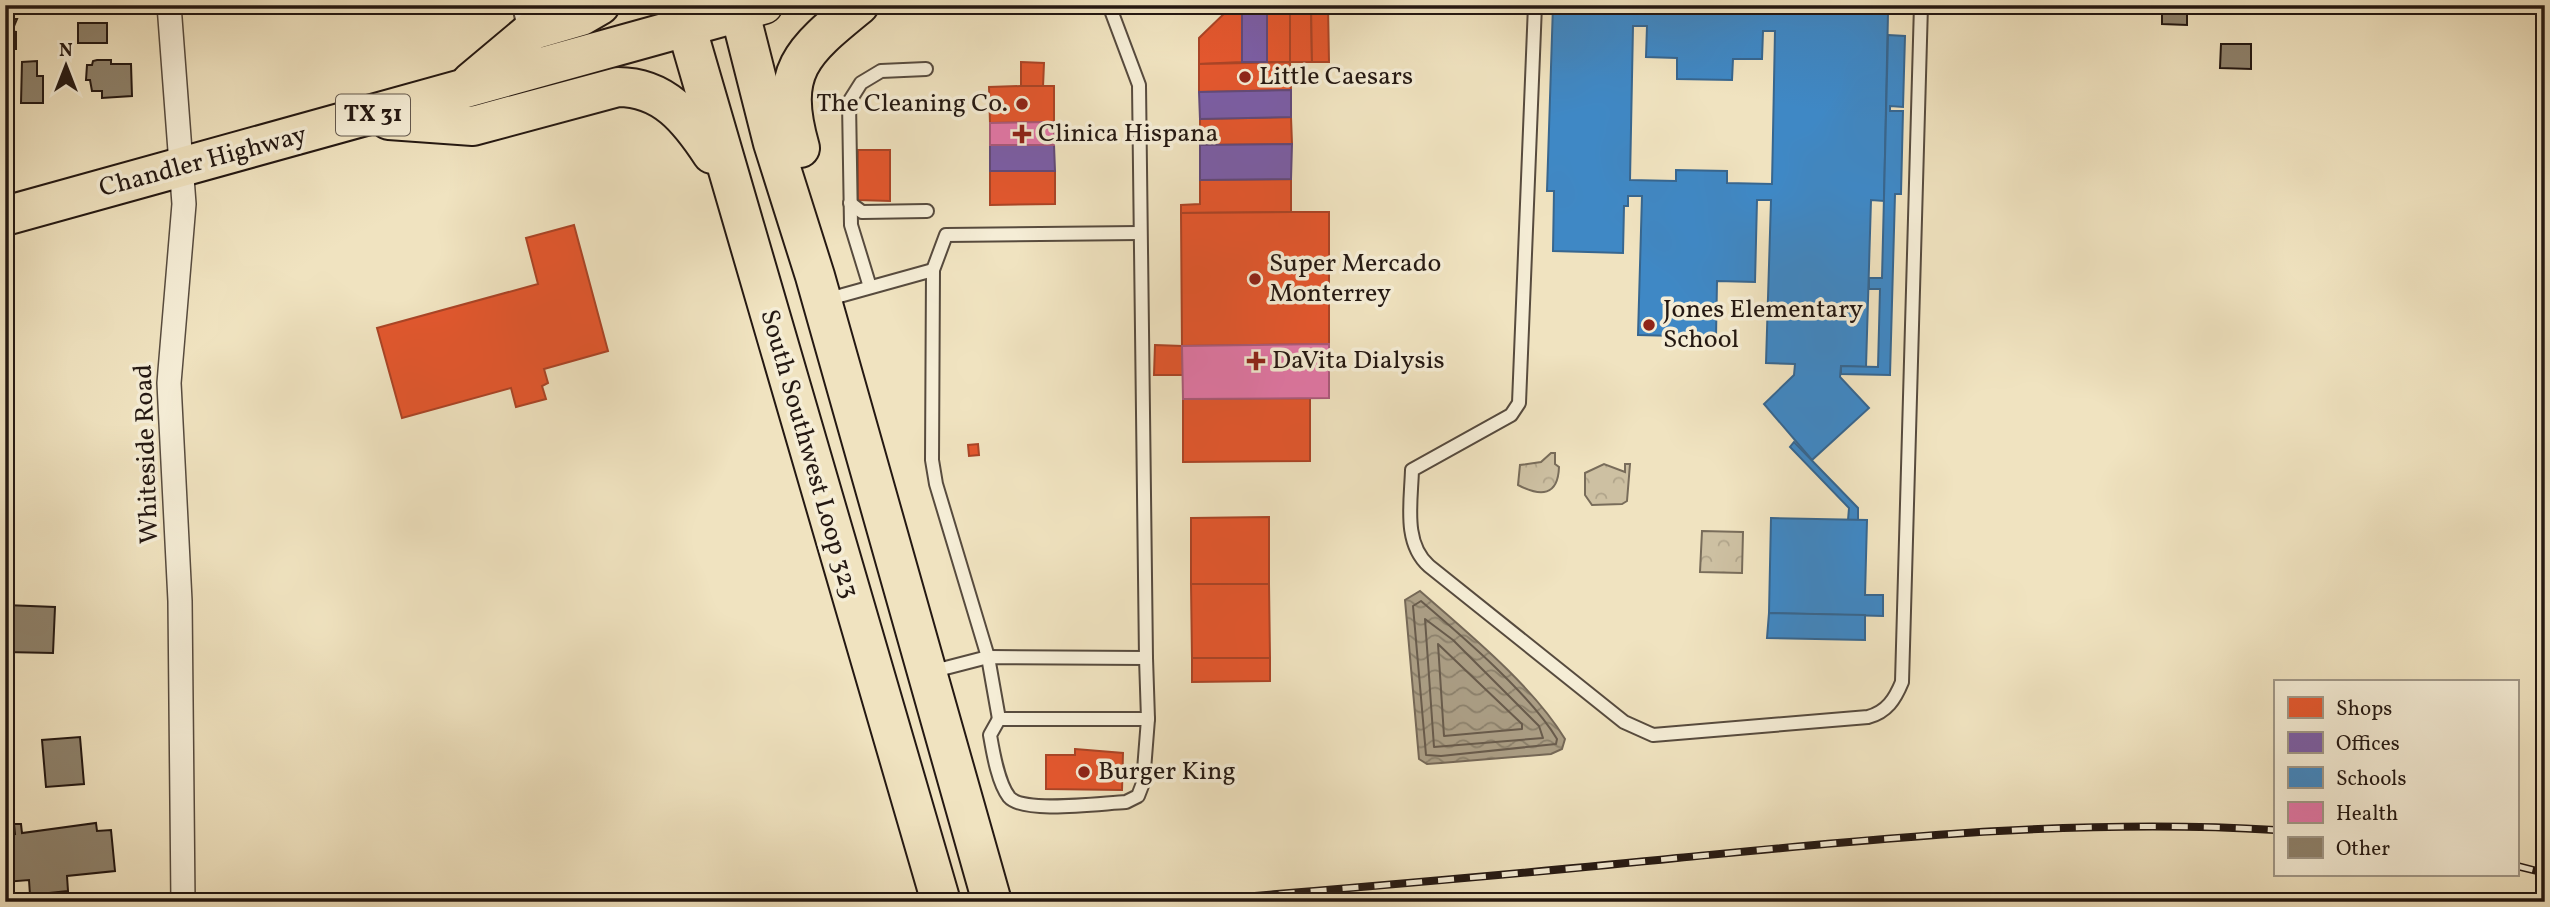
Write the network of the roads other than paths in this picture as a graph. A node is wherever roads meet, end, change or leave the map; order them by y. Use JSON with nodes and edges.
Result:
{"nodes":[{"id":1,"x":169,"y":5,"type":"edge"},
{"id":2,"x":600,"y":5,"type":"edge"},
{"id":3,"x":859,"y":5,"type":"edge"},
{"id":4,"x":1110,"y":5,"type":"edge"},
{"id":5,"x":1535,"y":5,"type":"edge"},
{"id":6,"x":1921,"y":5,"type":"edge"},
{"id":7,"x":748,"y":7,"type":"edge"},
{"id":8,"x":521,"y":13,"type":"edge"},
{"id":9,"x":683,"y":16,"type":"edge"},
{"id":10,"x":926,"y":69,"type":"dead end"},
{"id":11,"x":462,"y":90,"type":"junction"},
{"id":12,"x":362,"y":119,"type":"junction"},
{"id":13,"x":181,"y":167,"type":"junction"},
{"id":14,"x":727,"y":174,"type":"junction"},
{"id":15,"x":850,"y":203,"type":"junction"},
{"id":16,"x":927,"y":211,"type":"dead end"},
{"id":17,"x":5,"y":216,"type":"edge"},
{"id":18,"x":1139,"y":233,"type":"junction"},
{"id":19,"x":933,"y":270,"type":"junction"},
{"id":20,"x":870,"y":287,"type":"junction"},
{"id":21,"x":818,"y":288,"type":"junction"},
{"id":22,"x":988,"y":657,"type":"junction"},
{"id":23,"x":1146,"y":658,"type":"junction"},
{"id":24,"x":926,"y":673,"type":"junction"},
{"id":25,"x":999,"y":719,"type":"junction"},
{"id":26,"x":1148,"y":719,"type":"junction"},
{"id":27,"x":183,"y":902,"type":"edge"},
{"id":28,"x":941,"y":902,"type":"edge"},
{"id":29,"x":992,"y":902,"type":"edge"}],
"edges":[{"from":1,"to":13,"type":"street","name":"Whiteside Road"},
{"from":2,"to":8,"type":"highway"},
{"from":3,"to":21,"type":"highway"},
{"from":4,"to":18,"type":"lane"},
{"from":5,"to":6,"type":"lane"},
{"from":7,"to":9,"type":"highway","name":"Chandler Highway","number":"TX 31"},
{"from":7,"to":21,"type":"highway","name":"South Southwest Loop 323"},
{"from":8,"to":11,"type":"highway"},
{"from":9,"to":11,"type":"highway","name":"Chandler Highway","number":"TX 31"},
{"from":9,"to":14,"type":"highway","name":"South Southwest Loop 323"},
{"from":10,"to":15,"type":"lane"},
{"from":11,"to":12,"type":"highway","name":"Chandler Highway","number":"TX 31"},
{"from":12,"to":13,"type":"highway","name":"Chandler Highway","number":"TX 31"},
{"from":12,"to":14,"type":"highway"},
{"from":13,"to":17,"type":"highway","name":"Chandler Highway","number":"TX 31"},
{"from":13,"to":27,"type":"street","name":"Whiteside Road"},
{"from":14,"to":28,"type":"highway","name":"South Southwest Loop 323"},
{"from":15,"to":16,"type":"lane"},
{"from":15,"to":20,"type":"lane"},
{"from":18,"to":19,"type":"lane"},
{"from":18,"to":23,"type":"lane"},
{"from":19,"to":20,"type":"lane"},
{"from":19,"to":22,"type":"lane"},
{"from":20,"to":21,"type":"lane"},
{"from":21,"to":24,"type":"highway","name":"South Southwest Loop 323"},
{"from":22,"to":23,"type":"lane"},
{"from":22,"to":24,"type":"lane"},
{"from":22,"to":25,"type":"lane"},
{"from":23,"to":26,"type":"lane"},
{"from":24,"to":29,"type":"highway","name":"South Southwest Loop 323"},
{"from":25,"to":26,"type":"lane"},
{"from":25,"to":26,"type":"lane"}]}
